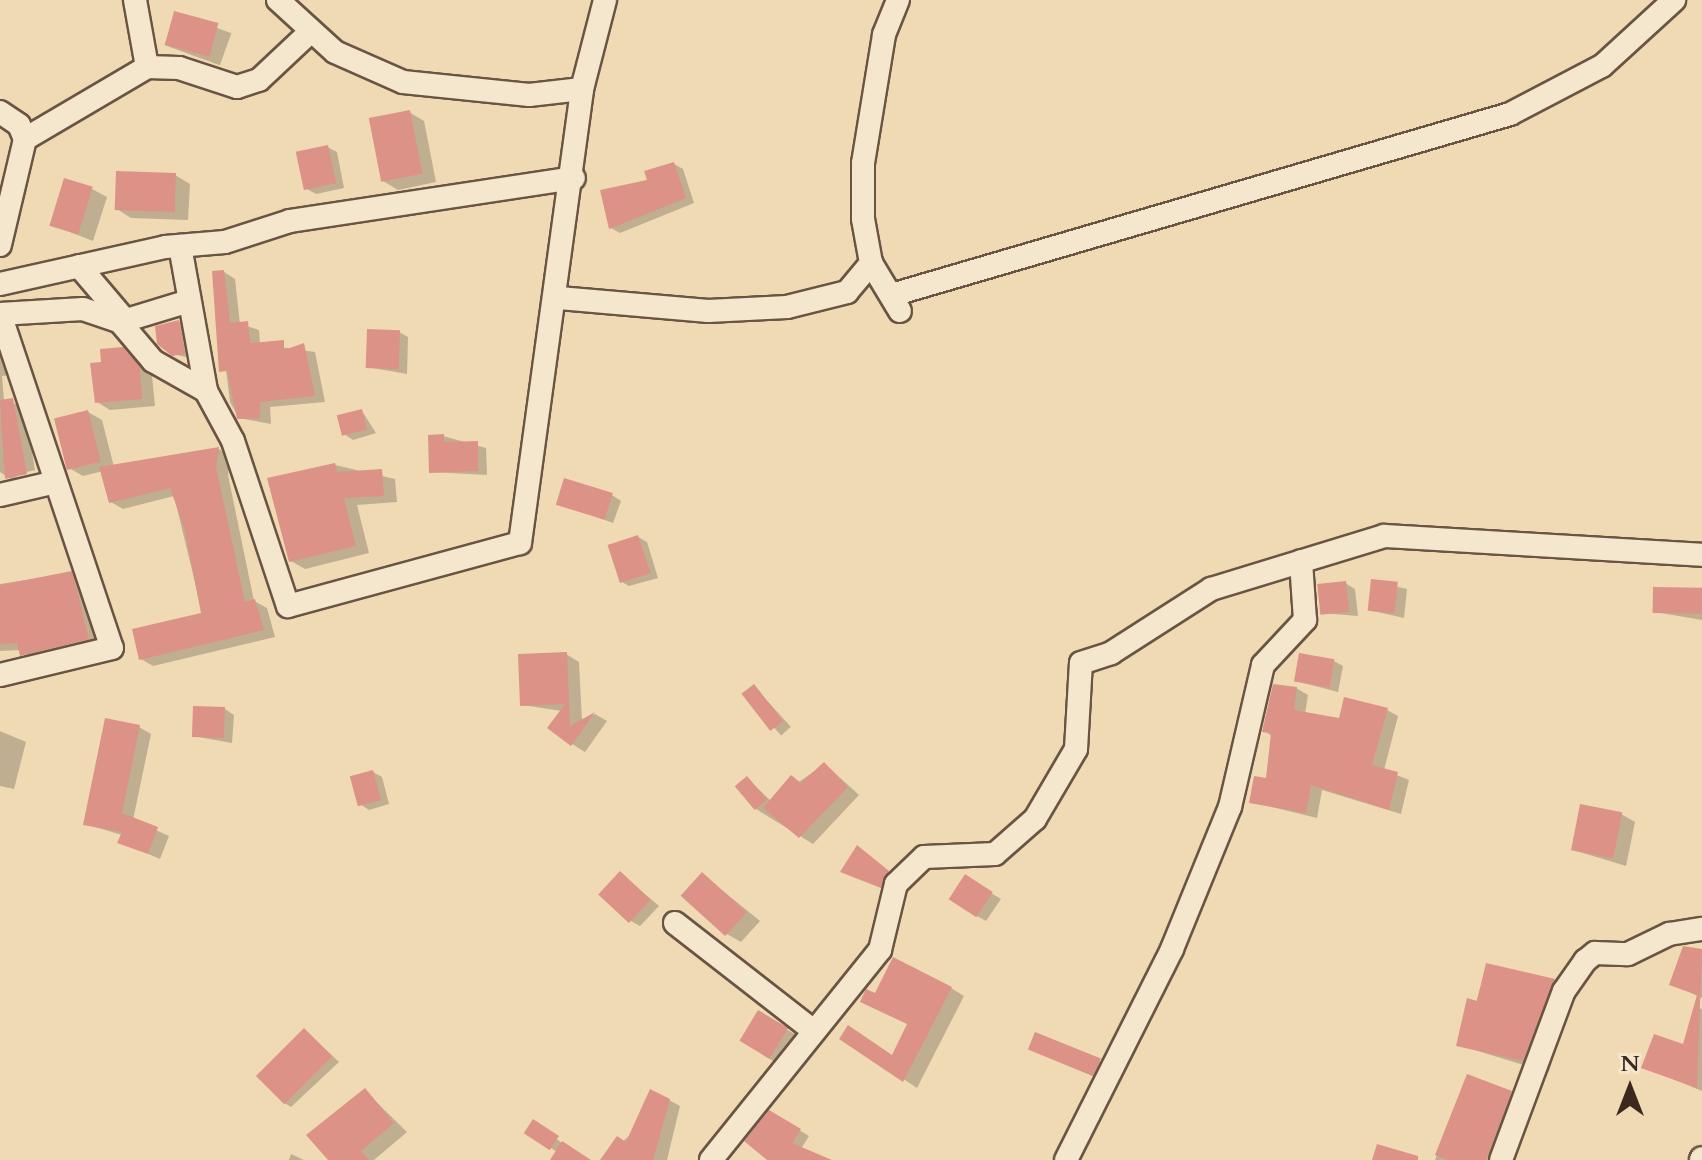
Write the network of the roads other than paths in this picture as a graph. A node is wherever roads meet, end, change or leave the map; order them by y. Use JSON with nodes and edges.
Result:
{"nodes":[{"id":1,"x":135,"y":0,"type":"edge"},
{"id":2,"x":278,"y":0,"type":"edge"},
{"id":3,"x":605,"y":0,"type":"edge"},
{"id":4,"x":898,"y":0,"type":"edge"},
{"id":5,"x":1674,"y":0,"type":"edge"},
{"id":6,"x":309,"y":33,"type":"junction"},
{"id":7,"x":147,"y":67,"type":"junction"},
{"id":8,"x":582,"y":89,"type":"junction"},
{"id":9,"x":0,"y":112,"type":"edge"},
{"id":10,"x":25,"y":139,"type":"junction"},
{"id":11,"x":574,"y":178,"type":"junction"},
{"id":12,"x":0,"y":245,"type":"edge"},
{"id":13,"x":180,"y":246,"type":"junction"},
{"id":14,"x":871,"y":263,"type":"junction"},
{"id":15,"x":79,"y":266,"type":"junction"},
{"id":16,"x":0,"y":284,"type":"edge"},
{"id":17,"x":559,"y":298,"type":"junction"},
{"id":18,"x":189,"y":301,"type":"junction"},
{"id":19,"x":0,"y":314,"type":"edge"},
{"id":20,"x":122,"y":321,"type":"junction"},
{"id":21,"x":206,"y":391,"type":"junction"},
{"id":22,"x":52,"y":483,"type":"junction"},
{"id":23,"x":0,"y":495,"type":"edge"},
{"id":24,"x":1702,"y":555,"type":"edge"},
{"id":25,"x":1301,"y":561,"type":"junction"},
{"id":26,"x":0,"y":675,"type":"edge"},
{"id":27,"x":675,"y":923,"type":"dead end"},
{"id":28,"x":1702,"y":929,"type":"edge"},
{"id":29,"x":811,"y":1029,"type":"junction"},
{"id":30,"x":711,"y":1160,"type":"edge"},
{"id":31,"x":1066,"y":1160,"type":"edge"},
{"id":32,"x":1501,"y":1160,"type":"edge"}],
"edges":[{"from":1,"to":7,"type":"street"},
{"from":2,"to":6,"type":"street"},
{"from":3,"to":8,"type":"street"},
{"from":4,"to":14,"type":"street"},
{"from":5,"to":14,"type":"street"},
{"from":6,"to":7,"type":"street"},
{"from":6,"to":8,"type":"street"},
{"from":7,"to":10,"type":"street"},
{"from":8,"to":11,"type":"street"},
{"from":9,"to":10,"type":"street"},
{"from":10,"to":12,"type":"street"},
{"from":11,"to":13,"type":"street"},
{"from":11,"to":17,"type":"street"},
{"from":13,"to":15,"type":"street"},
{"from":13,"to":18,"type":"street"},
{"from":14,"to":17,"type":"street"},
{"from":15,"to":16,"type":"street"},
{"from":15,"to":20,"type":"street"},
{"from":17,"to":21,"type":"street"},
{"from":18,"to":20,"type":"street"},
{"from":18,"to":21,"type":"street"},
{"from":19,"to":20,"type":"street"},
{"from":19,"to":22,"type":"street"},
{"from":20,"to":21,"type":"street"},
{"from":22,"to":23,"type":"street"},
{"from":22,"to":26,"type":"street"},
{"from":24,"to":25,"type":"street"},
{"from":25,"to":29,"type":"street"},
{"from":25,"to":31,"type":"street"},
{"from":27,"to":29,"type":"street"},
{"from":28,"to":32,"type":"street"},
{"from":29,"to":30,"type":"street"}]}
